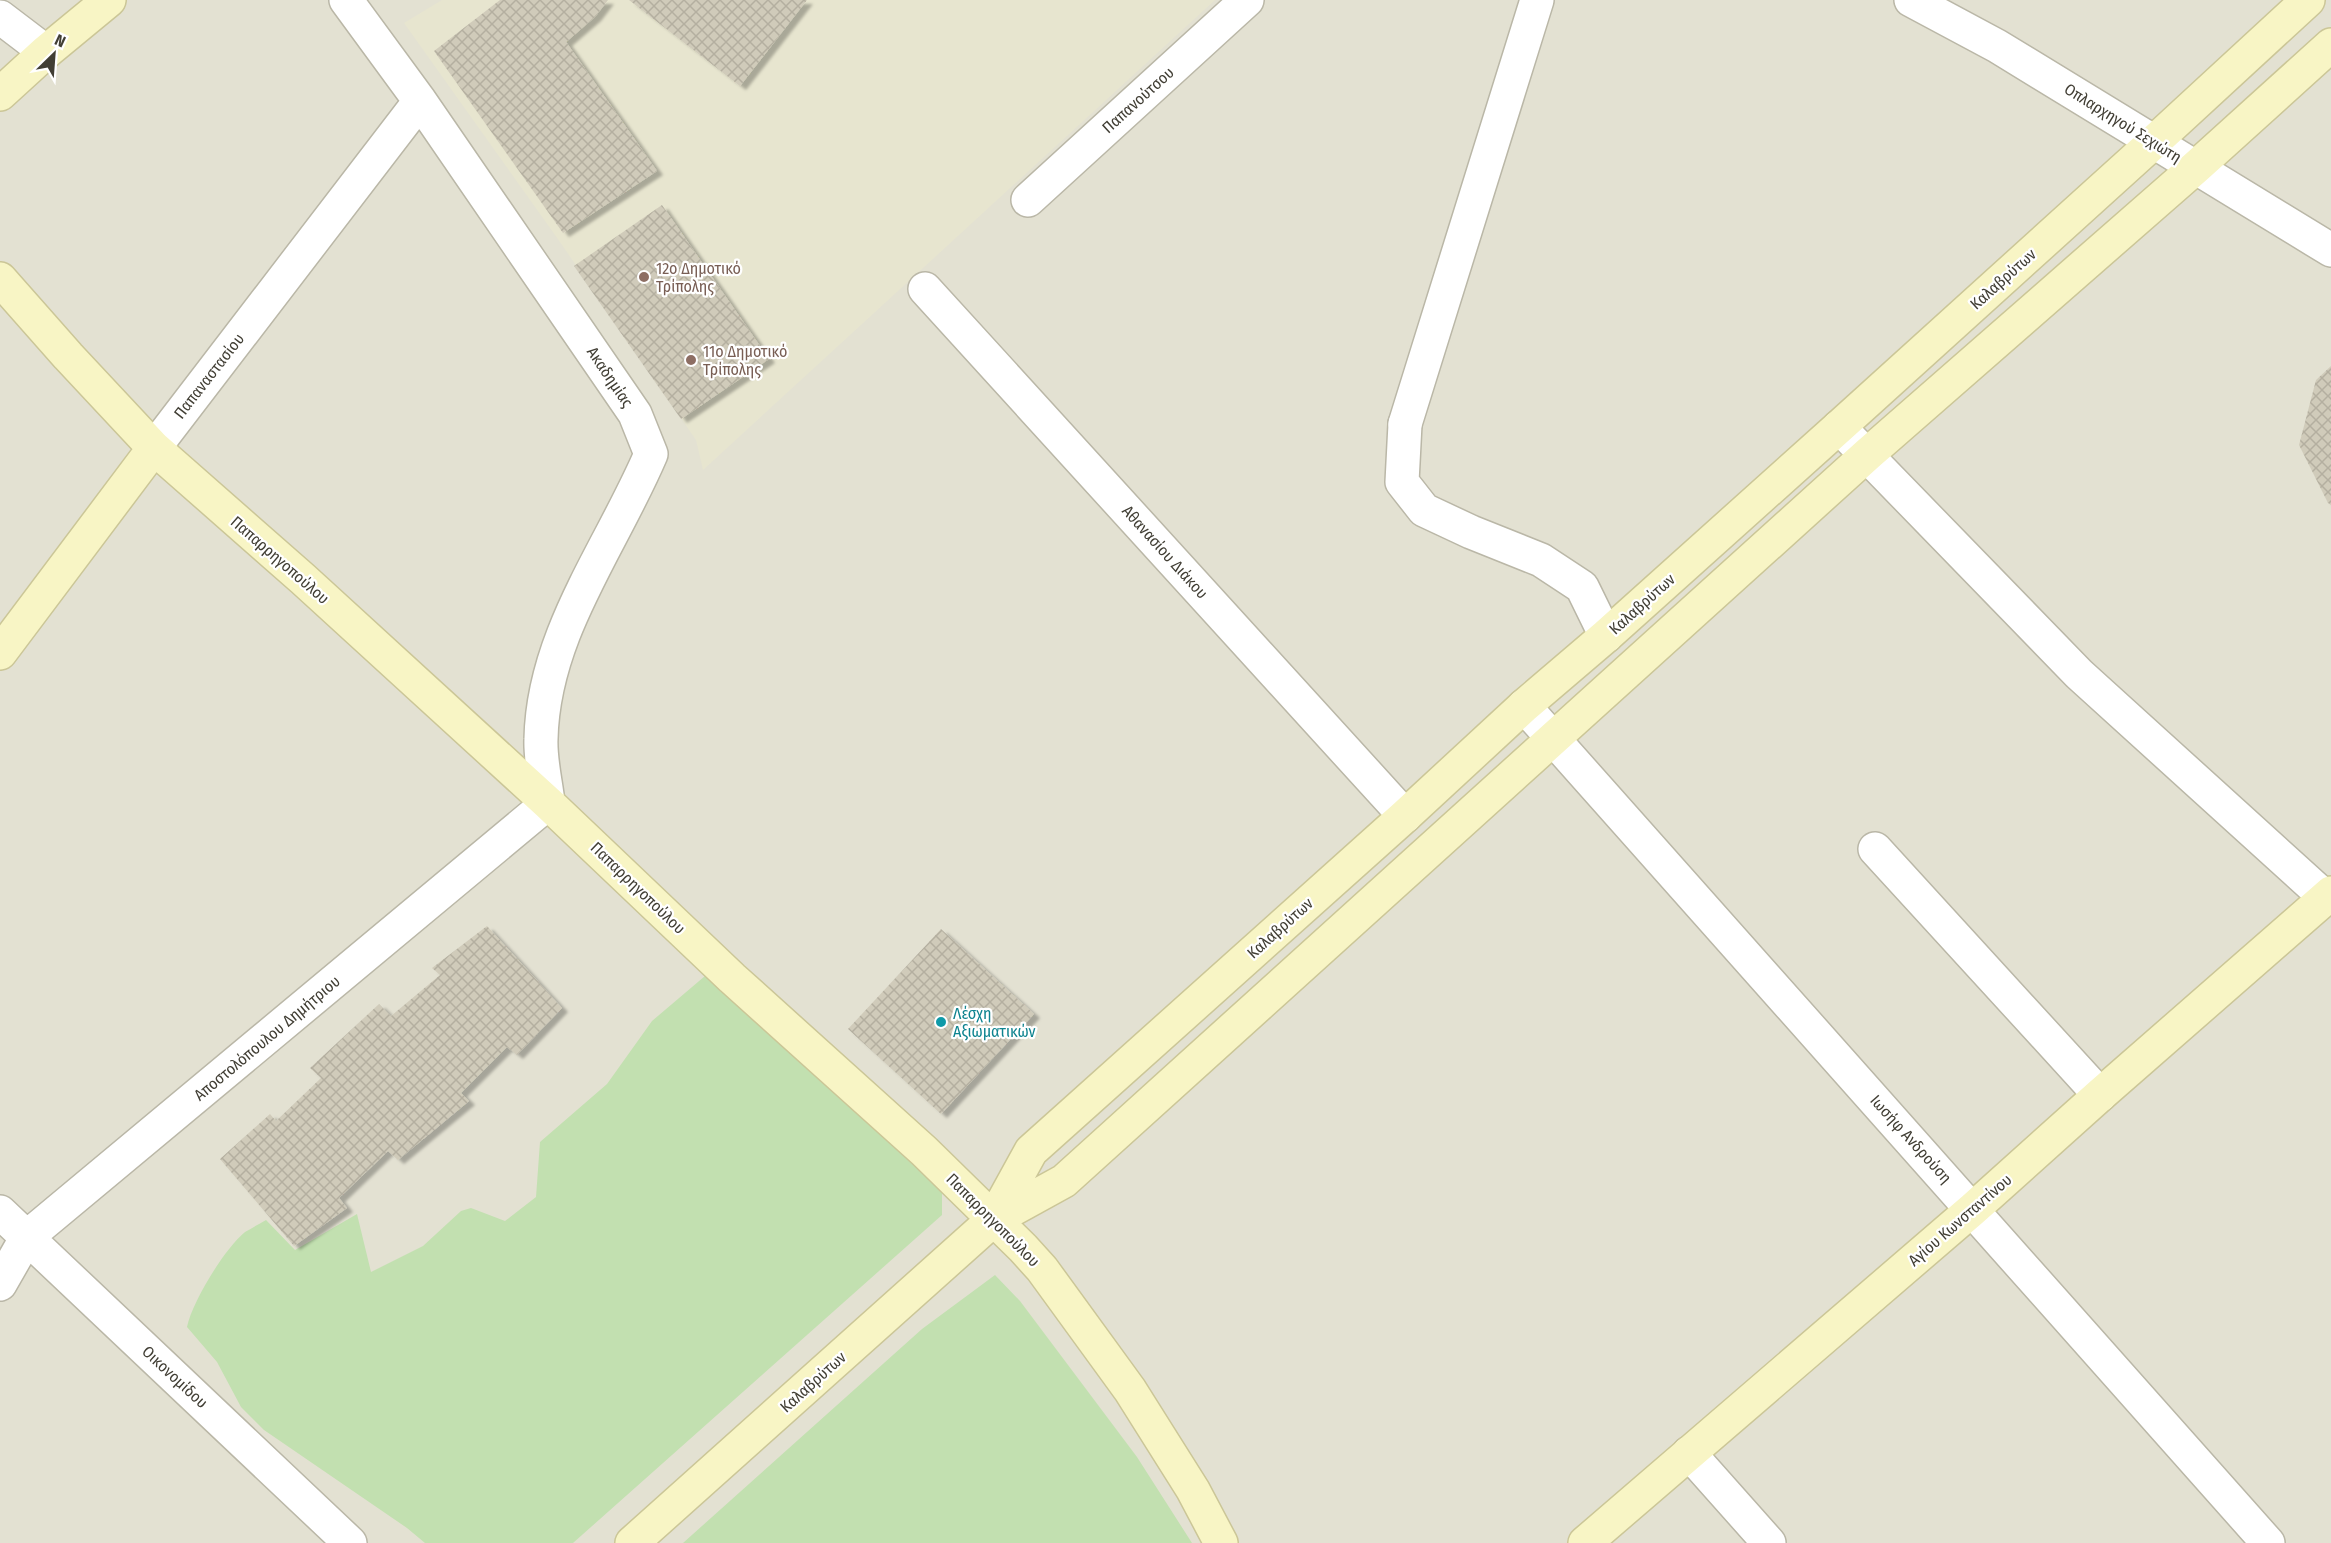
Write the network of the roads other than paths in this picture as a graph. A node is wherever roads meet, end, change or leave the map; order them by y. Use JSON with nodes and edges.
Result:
{"nodes":[{"id":1,"x":109,"y":0,"type":"edge"},
{"id":2,"x":346,"y":0,"type":"edge"},
{"id":3,"x":1247,"y":0,"type":"edge"},
{"id":4,"x":1537,"y":0,"type":"edge"},
{"id":5,"x":1911,"y":0,"type":"edge"},
{"id":6,"x":2308,"y":0,"type":"edge"},
{"id":7,"x":0,"y":17,"type":"edge"},
{"id":8,"x":2331,"y":45,"type":"edge"},
{"id":9,"x":46,"y":52,"type":"junction"},
{"id":10,"x":0,"y":94,"type":"edge"},
{"id":11,"x":420,"y":101,"type":"junction"},
{"id":12,"x":2155,"y":141,"type":"junction"},
{"id":13,"x":2195,"y":168,"type":"junction"},
{"id":14,"x":1028,"y":201,"type":"dead end"},
{"id":15,"x":2331,"y":250,"type":"edge"},
{"id":16,"x":0,"y":279,"type":"edge"},
{"id":17,"x":925,"y":288,"type":"dead end"},
{"id":18,"x":1839,"y":427,"type":"junction"},
{"id":19,"x":153,"y":448,"type":"junction"},
{"id":20,"x":1868,"y":454,"type":"junction"},
{"id":21,"x":1606,"y":636,"type":"junction"},
{"id":22,"x":0,"y":653,"type":"edge"},
{"id":23,"x":1524,"y":706,"type":"junction"},
{"id":24,"x":1552,"y":738,"type":"junction"},
{"id":25,"x":548,"y":803,"type":"junction"},
{"id":26,"x":1405,"y":816,"type":"junction"},
{"id":27,"x":1875,"y":849,"type":"dead end"},
{"id":28,"x":2328,"y":895,"type":"edge"},
{"id":29,"x":2100,"y":1095,"type":"junction"},
{"id":30,"x":1973,"y":1209,"type":"junction"},
{"id":31,"x":0,"y":1212,"type":"edge"},
{"id":32,"x":993,"y":1220,"type":"junction"},
{"id":33,"x":27,"y":1237,"type":"junction"},
{"id":34,"x":0,"y":1284,"type":"edge"},
{"id":35,"x":1689,"y":1453,"type":"junction"},
{"id":36,"x":350,"y":1543,"type":"edge"},
{"id":37,"x":632,"y":1543,"type":"edge"},
{"id":38,"x":1221,"y":1543,"type":"edge"},
{"id":39,"x":1586,"y":1543,"type":"edge"},
{"id":40,"x":1769,"y":1543,"type":"edge"},
{"id":41,"x":2268,"y":1543,"type":"edge"}],
"edges":[{"from":1,"to":9,"type":"main road"},
{"from":2,"to":11,"type":"street","name":"Ακαδημίας"},
{"from":3,"to":14,"type":"street","name":"Παπανούτσου"},
{"from":4,"to":21,"type":"street"},
{"from":5,"to":12,"type":"street","name":"Οπλαρχηγού Σεχιώτη"},
{"from":6,"to":12,"type":"main road","name":"Καλαβρύτων"},
{"from":7,"to":9,"type":"street"},
{"from":8,"to":13,"type":"main road","name":"Καλαβρύτων"},
{"from":9,"to":10,"type":"main road"},
{"from":11,"to":19,"type":"street","name":"Παπαναστασίου"},
{"from":11,"to":25,"type":"street","name":"Ακαδημίας"},
{"from":12,"to":13,"type":"street","name":"Οπλαρχηγού Σεχιώτη"},
{"from":12,"to":18,"type":"main road","name":"Καλαβρύτων"},
{"from":13,"to":15,"type":"street","name":"Οπλαρχηγού Σεχιώτη"},
{"from":13,"to":20,"type":"main road","name":"Καλαβρύτων"},
{"from":16,"to":19,"type":"main road","name":"Παπαρρηγοπούλου"},
{"from":17,"to":26,"type":"street","name":"Αθανασίου Διάκου"},
{"from":18,"to":20,"type":"street"},
{"from":18,"to":21,"type":"main road","name":"Καλαβρύτων"},
{"from":19,"to":22,"type":"main road","name":"Παπαναστασίου"},
{"from":19,"to":25,"type":"main road","name":"Παπαρρηγοπούλου"},
{"from":20,"to":24,"type":"main road","name":"Καλαβρύτων"},
{"from":20,"to":28,"type":"street"},
{"from":21,"to":23,"type":"main road","name":"Καλαβρύτων"},
{"from":23,"to":24,"type":"street","name":"Ιωσήφ Ανδρούση"},
{"from":23,"to":26,"type":"main road","name":"Καλαβρύτων"},
{"from":24,"to":30,"type":"street","name":"Ιωσήφ Ανδρούση"},
{"from":24,"to":32,"type":"main road","name":"Καλαβρύτων"},
{"from":25,"to":32,"type":"main road","name":"Παπαρρηγοπούλου"},
{"from":25,"to":33,"type":"street","name":"Αποστολόπουλου Δημήτριου"},
{"from":26,"to":32,"type":"main road","name":"Καλαβρύτων"},
{"from":27,"to":29,"type":"street"},
{"from":28,"to":29,"type":"main road","name":"Αγίου Κωνσταντίνου"},
{"from":29,"to":30,"type":"main road","name":"Αγίου Κωνσταντίνου"},
{"from":30,"to":35,"type":"main road","name":"Αγίου Κωνσταντίνου"},
{"from":30,"to":41,"type":"street","name":"Ιωσήφ Ανδρούση"},
{"from":31,"to":33,"type":"street","name":"Οικονομίδου"},
{"from":32,"to":37,"type":"main road","name":"Καλαβρύτων"},
{"from":32,"to":38,"type":"main road","name":"Παπαρρηγοπούλου"},
{"from":33,"to":34,"type":"street","name":"Αποστολόπουλου Δημήτριου"},
{"from":33,"to":36,"type":"street","name":"Οικονομίδου"},
{"from":35,"to":39,"type":"main road","name":"Αγίου Κωνσταντίνου"},
{"from":35,"to":40,"type":"street"}]}
